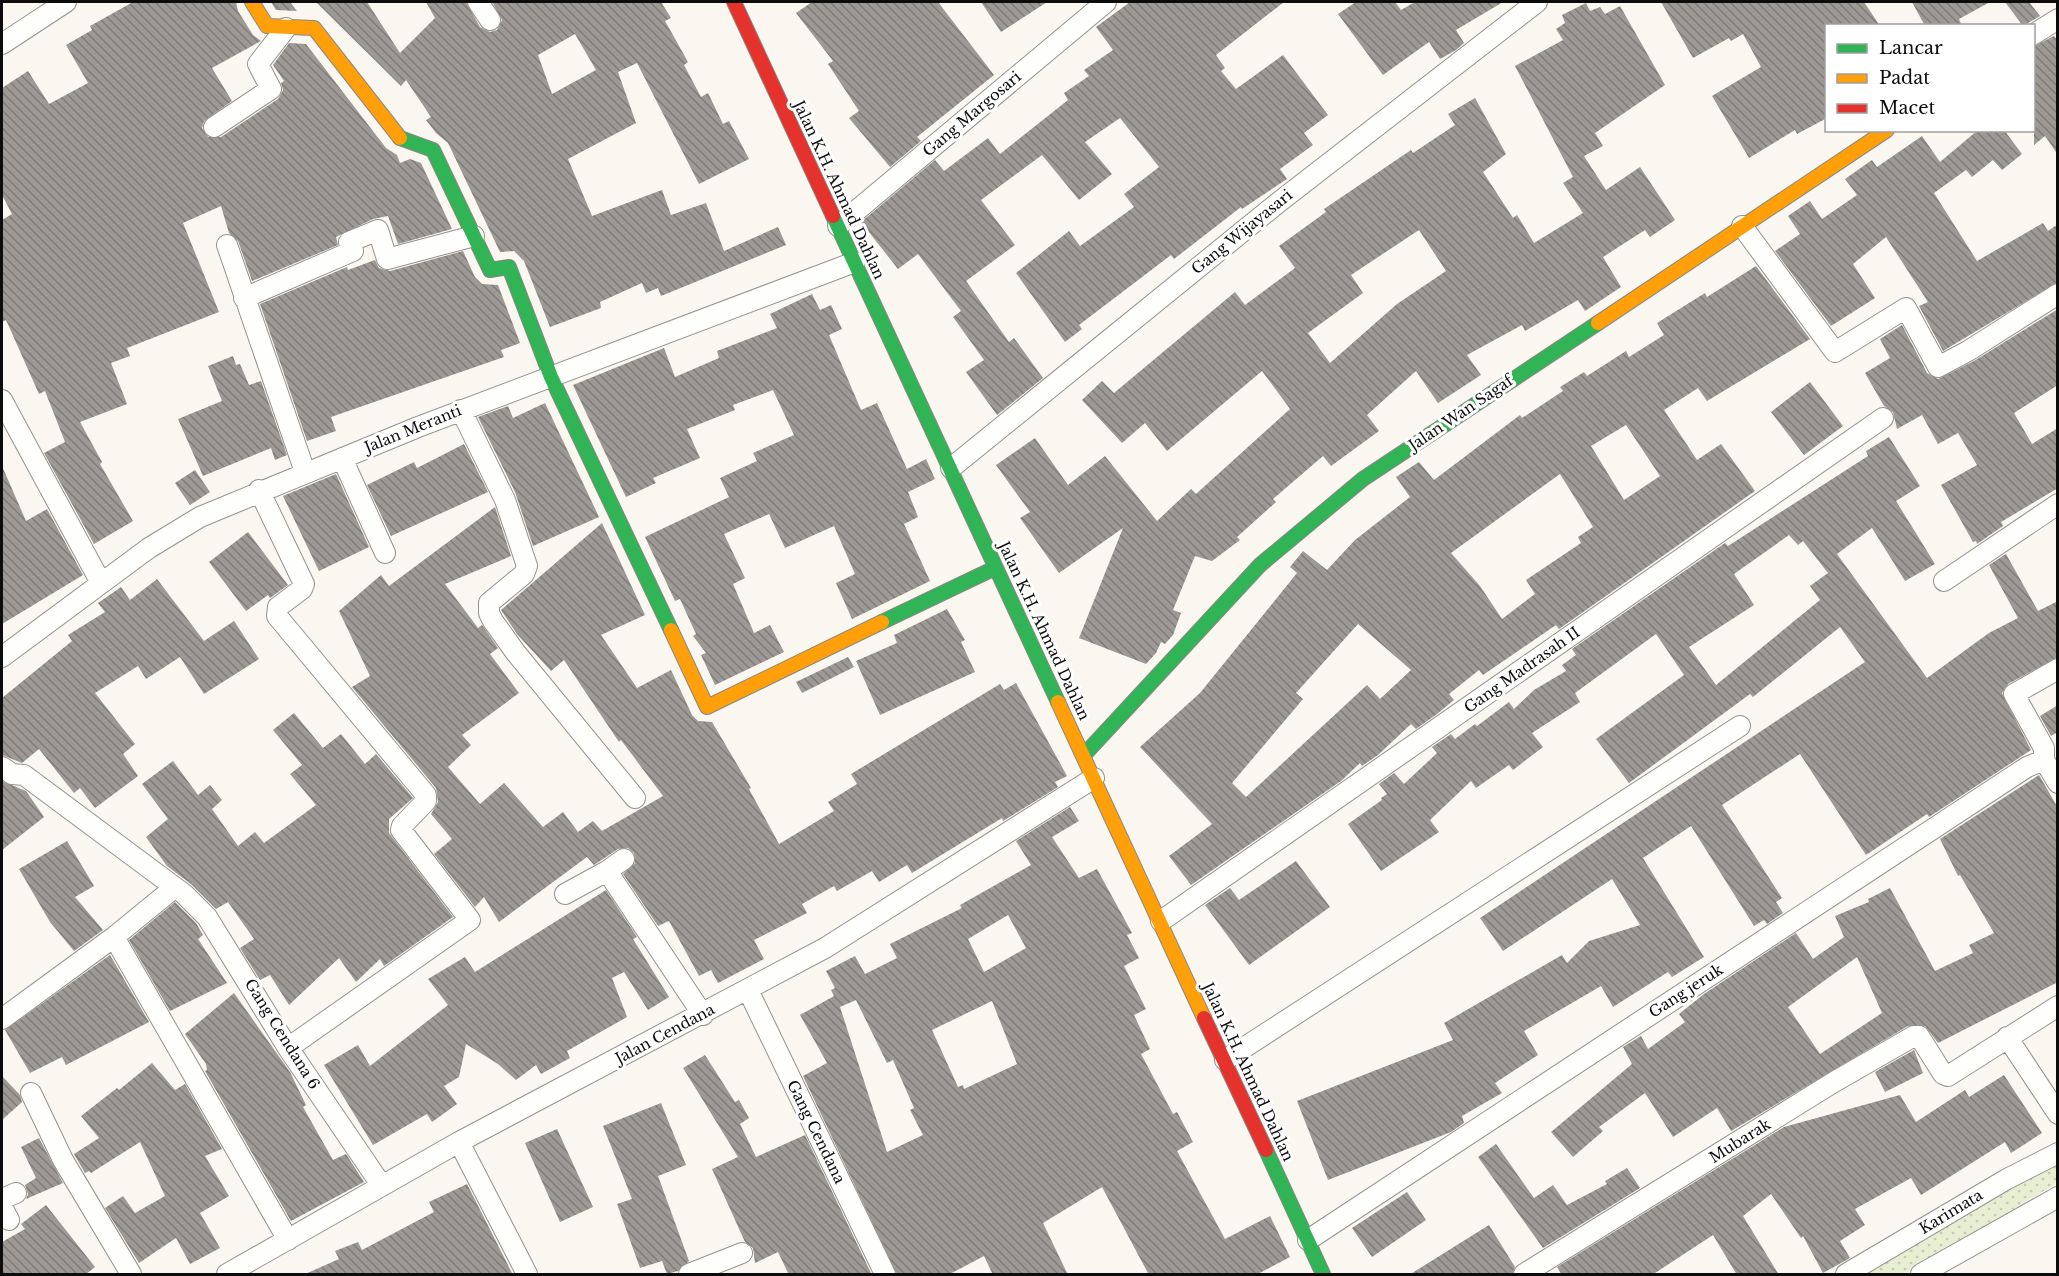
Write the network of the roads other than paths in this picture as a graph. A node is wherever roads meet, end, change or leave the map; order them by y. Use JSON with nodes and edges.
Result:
{"nodes":[{"id":1,"x":66,"y":2,"type":"edge"},
{"id":2,"x":252,"y":2,"type":"edge"},
{"id":3,"x":478,"y":2,"type":"edge"},
{"id":4,"x":734,"y":2,"type":"edge"},
{"id":5,"x":1106,"y":2,"type":"edge"},
{"id":6,"x":1537,"y":2,"type":"edge"},
{"id":7,"x":2058,"y":19,"type":"edge"},
{"id":8,"x":490,"y":20,"type":"dead end"},
{"id":9,"x":286,"y":28,"type":"junction"},
{"id":10,"x":2035,"y":33,"type":"edge"},
{"id":11,"x":2,"y":44,"type":"edge"},
{"id":12,"x":214,"y":127,"type":"dead end"},
{"id":13,"x":1884,"y":132,"type":"edge"},
{"id":14,"x":838,"y":226,"type":"junction"},
{"id":15,"x":1742,"y":226,"type":"junction"},
{"id":16,"x":474,"y":236,"type":"junction"},
{"id":17,"x":227,"y":245,"type":"dead end"},
{"id":18,"x":855,"y":262,"type":"junction"},
{"id":19,"x":2058,"y":294,"type":"edge"},
{"id":20,"x":244,"y":298,"type":"junction"},
{"id":21,"x":551,"y":377,"type":"junction"},
{"id":22,"x":2,"y":400,"type":"edge"},
{"id":23,"x":462,"y":410,"type":"junction"},
{"id":24,"x":1883,"y":418,"type":"dead end"},
{"id":25,"x":342,"y":458,"type":"junction"},
{"id":26,"x":951,"y":468,"type":"junction"},
{"id":27,"x":305,"y":472,"type":"junction"},
{"id":28,"x":259,"y":490,"type":"junction"},
{"id":29,"x":2058,"y":504,"type":"edge"},
{"id":30,"x":386,"y":553,"type":"dead end"},
{"id":31,"x":995,"y":568,"type":"junction"},
{"id":32,"x":1944,"y":581,"type":"dead end"},
{"id":33,"x":101,"y":584,"type":"junction"},
{"id":34,"x":2,"y":657,"type":"edge"},
{"id":35,"x":2058,"y":669,"type":"edge"},
{"id":36,"x":1740,"y":726,"type":"dead end"},
{"id":37,"x":1084,"y":755,"type":"junction"},
{"id":38,"x":2044,"y":760,"type":"junction"},
{"id":39,"x":2,"y":767,"type":"edge"},
{"id":40,"x":1094,"y":778,"type":"junction"},
{"id":41,"x":2058,"y":783,"type":"edge"},
{"id":42,"x":635,"y":798,"type":"dead end"},
{"id":43,"x":624,"y":859,"type":"dead end"},
{"id":44,"x":607,"y":871,"type":"junction"},
{"id":45,"x":174,"y":888,"type":"junction"},
{"id":46,"x":566,"y":894,"type":"dead end"},
{"id":47,"x":1161,"y":921,"type":"junction"},
{"id":48,"x":114,"y":937,"type":"junction"},
{"id":49,"x":748,"y":990,"type":"junction"},
{"id":50,"x":2058,"y":1006,"type":"edge"},
{"id":51,"x":703,"y":1015,"type":"junction"},
{"id":52,"x":2,"y":1018,"type":"edge"},
{"id":53,"x":2007,"y":1037,"type":"junction"},
{"id":54,"x":288,"y":1048,"type":"junction"},
{"id":55,"x":1225,"y":1060,"type":"junction"},
{"id":56,"x":31,"y":1093,"type":"dead end"},
{"id":57,"x":2058,"y":1114,"type":"edge"},
{"id":58,"x":459,"y":1142,"type":"junction"},
{"id":59,"x":2058,"y":1153,"type":"edge"},
{"id":60,"x":382,"y":1186,"type":"junction"},
{"id":61,"x":2058,"y":1197,"type":"edge"},
{"id":62,"x":288,"y":1240,"type":"junction"},
{"id":63,"x":1308,"y":1240,"type":"junction"},
{"id":64,"x":742,"y":1253,"type":"dead end"},
{"id":65,"x":131,"y":1275,"type":"edge"},
{"id":66,"x":227,"y":1275,"type":"edge"},
{"id":67,"x":527,"y":1275,"type":"edge"},
{"id":68,"x":689,"y":1275,"type":"edge"},
{"id":69,"x":885,"y":1275,"type":"edge"},
{"id":70,"x":1323,"y":1275,"type":"edge"},
{"id":71,"x":1524,"y":1275,"type":"edge"},
{"id":72,"x":1846,"y":1275,"type":"edge"},
{"id":73,"x":1921,"y":1275,"type":"edge"}],
"edges":[{"from":1,"to":11,"type":"street"},
{"from":2,"to":9,"type":"street"},
{"from":3,"to":8,"type":"street"},
{"from":4,"to":14,"type":"street","name":"Jalan K.H. Ahmad Dahlan"},
{"from":5,"to":14,"type":"street","name":"Gang Margosari"},
{"from":6,"to":26,"type":"street","name":"Gang Wijayasari"},
{"from":7,"to":10,"type":"street"},
{"from":9,"to":12,"type":"street"},
{"from":9,"to":16,"type":"street"},
{"from":13,"to":15,"type":"street","name":"Jalan Wan Sagaf"},
{"from":14,"to":18,"type":"street","name":"Jalan K.H. Ahmad Dahlan"},
{"from":15,"to":19,"type":"street"},
{"from":15,"to":37,"type":"street","name":"Jalan Wan Sagaf"},
{"from":16,"to":20,"type":"street"},
{"from":16,"to":21,"type":"street"},
{"from":17,"to":20,"type":"street"},
{"from":18,"to":21,"type":"street","name":"Jalan Meranti"},
{"from":18,"to":26,"type":"street","name":"Jalan K.H. Ahmad Dahlan"},
{"from":20,"to":27,"type":"street"},
{"from":21,"to":23,"type":"street","name":"Jalan Meranti"},
{"from":21,"to":31,"type":"street"},
{"from":22,"to":33,"type":"street"},
{"from":23,"to":25,"type":"street","name":"Jalan Meranti"},
{"from":23,"to":42,"type":"street"},
{"from":24,"to":47,"type":"street","name":"Gang Madrasah II"},
{"from":25,"to":27,"type":"street","name":"Jalan Meranti"},
{"from":25,"to":30,"type":"street"},
{"from":26,"to":31,"type":"street","name":"Jalan K.H. Ahmad Dahlan"},
{"from":27,"to":28,"type":"street","name":"Jalan Meranti"},
{"from":28,"to":33,"type":"street","name":"Jalan Meranti"},
{"from":28,"to":54,"type":"street"},
{"from":29,"to":32,"type":"street"},
{"from":31,"to":37,"type":"street","name":"Jalan K.H. Ahmad Dahlan"},
{"from":33,"to":34,"type":"street","name":"Jalan Meranti"},
{"from":35,"to":38,"type":"street"},
{"from":36,"to":55,"type":"street"},
{"from":37,"to":40,"type":"street","name":"Jalan K.H. Ahmad Dahlan"},
{"from":38,"to":41,"type":"street"},
{"from":38,"to":63,"type":"street","name":"Gang jeruk"},
{"from":39,"to":45,"type":"street","name":"Gang Cendana 6"},
{"from":40,"to":47,"type":"street","name":"Jalan K.H. Ahmad Dahlan"},
{"from":40,"to":49,"type":"street","name":"Jalan Cendana"},
{"from":43,"to":44,"type":"street"},
{"from":44,"to":46,"type":"street"},
{"from":44,"to":51,"type":"street"},
{"from":45,"to":48,"type":"street"},
{"from":45,"to":54,"type":"street","name":"Gang Cendana 6"},
{"from":47,"to":55,"type":"street","name":"Jalan K.H. Ahmad Dahlan"},
{"from":48,"to":52,"type":"street"},
{"from":48,"to":62,"type":"street"},
{"from":49,"to":51,"type":"street","name":"Jalan Cendana"},
{"from":49,"to":69,"type":"street","name":"Gang Cendana"},
{"from":50,"to":53,"type":"street"},
{"from":51,"to":58,"type":"street","name":"Jalan Cendana"},
{"from":53,"to":57,"type":"street"},
{"from":53,"to":71,"type":"street","name":"Mubarak"},
{"from":54,"to":60,"type":"street","name":"Gang Cendana 6"},
{"from":55,"to":63,"type":"street","name":"Jalan K.H. Ahmad Dahlan"},
{"from":56,"to":65,"type":"street"},
{"from":58,"to":60,"type":"street","name":"Jalan Cendana"},
{"from":58,"to":67,"type":"street"},
{"from":59,"to":72,"type":"street","name":"Karimata"},
{"from":60,"to":62,"type":"street","name":"Jalan Cendana"},
{"from":61,"to":73,"type":"street"},
{"from":62,"to":66,"type":"street","name":"Jalan Cendana"},
{"from":63,"to":70,"type":"street","name":"Jalan K.H. Ahmad Dahlan"},
{"from":64,"to":68,"type":"street"}]}
